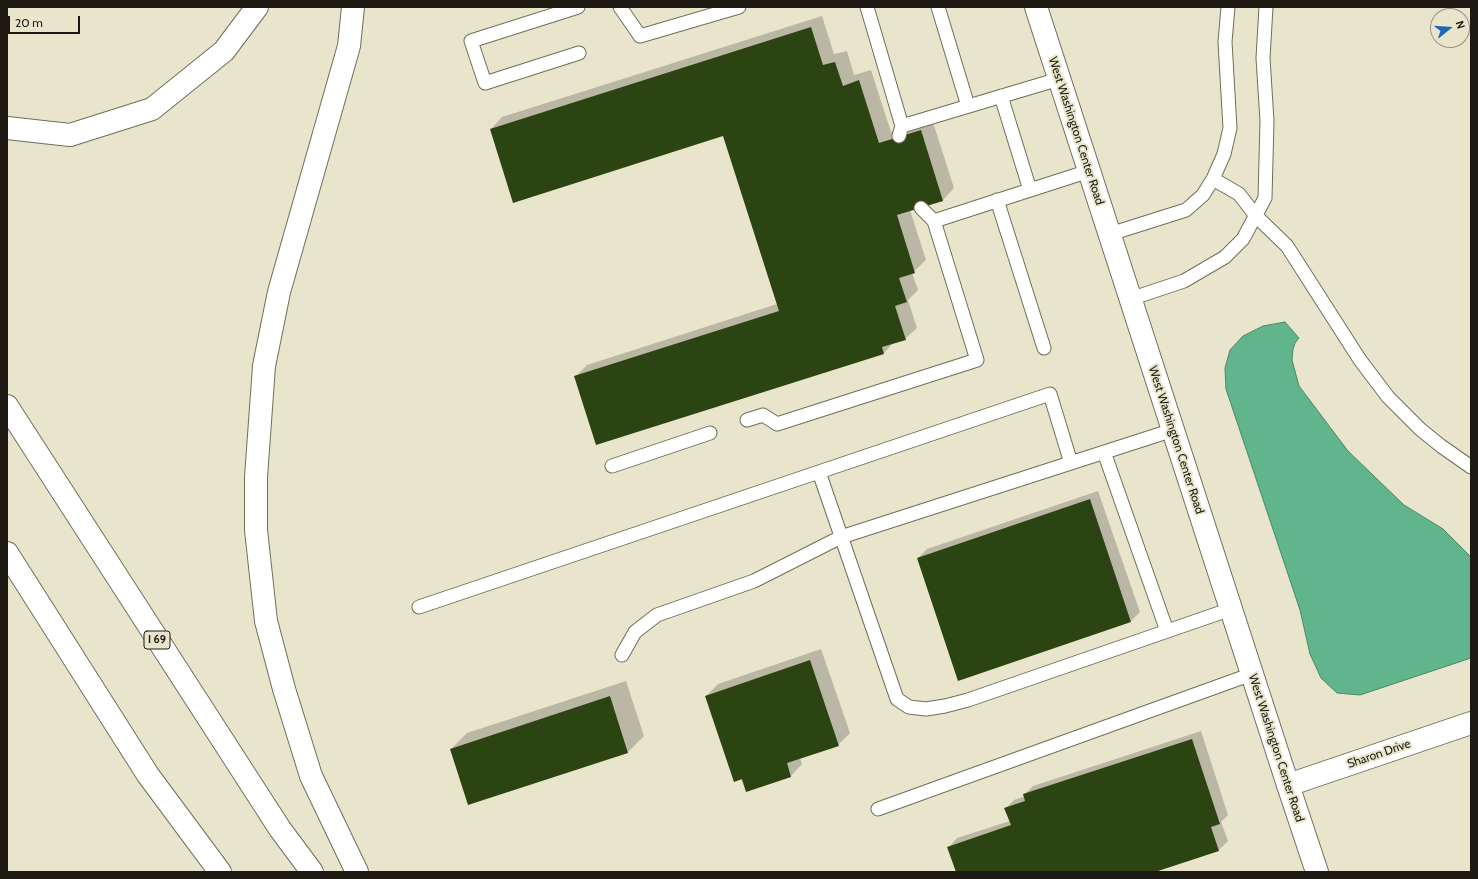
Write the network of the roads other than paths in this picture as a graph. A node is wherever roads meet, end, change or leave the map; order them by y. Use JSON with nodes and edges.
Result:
{"nodes":[{"id":1,"x":257,"y":7,"type":"edge"},
{"id":2,"x":353,"y":7,"type":"edge"},
{"id":3,"x":578,"y":7,"type":"edge"},
{"id":4,"x":620,"y":7,"type":"edge"},
{"id":5,"x":739,"y":7,"type":"edge"},
{"id":6,"x":867,"y":7,"type":"edge"},
{"id":7,"x":938,"y":7,"type":"edge"},
{"id":8,"x":1036,"y":7,"type":"edge"},
{"id":9,"x":1228,"y":7,"type":"edge"},
{"id":10,"x":1266,"y":7,"type":"edge"},
{"id":11,"x":579,"y":53,"type":"dead end"},
{"id":12,"x":1059,"y":80,"type":"junction"},
{"id":13,"x":1001,"y":96,"type":"junction"},
{"id":14,"x":968,"y":106,"type":"junction"},
{"id":15,"x":7,"y":128,"type":"edge"},
{"id":16,"x":1089,"y":171,"type":"junction"},
{"id":17,"x":1214,"y":179,"type":"junction"},
{"id":18,"x":1030,"y":190,"type":"junction"},
{"id":19,"x":997,"y":200,"type":"junction"},
{"id":20,"x":921,"y":208,"type":"dead end"},
{"id":21,"x":1256,"y":216,"type":"junction"},
{"id":22,"x":934,"y":221,"type":"junction"},
{"id":23,"x":1110,"y":234,"type":"junction"},
{"id":24,"x":1130,"y":299,"type":"junction"},
{"id":25,"x":1044,"y":348,"type":"dead end"},
{"id":26,"x":7,"y":406,"type":"edge"},
{"id":27,"x":748,"y":420,"type":"dead end"},
{"id":28,"x":1173,"y":430,"type":"junction"},
{"id":29,"x":710,"y":433,"type":"dead end"},
{"id":30,"x":1104,"y":452,"type":"junction"},
{"id":31,"x":1072,"y":463,"type":"junction"},
{"id":32,"x":612,"y":466,"type":"dead end"},
{"id":33,"x":1471,"y":467,"type":"edge"},
{"id":34,"x":819,"y":472,"type":"junction"},
{"id":35,"x":841,"y":537,"type":"junction"},
{"id":36,"x":7,"y":553,"type":"edge"},
{"id":37,"x":420,"y":607,"type":"dead end"},
{"id":38,"x":1231,"y":609,"type":"junction"},
{"id":39,"x":1167,"y":631,"type":"junction"},
{"id":40,"x":622,"y":655,"type":"dead end"},
{"id":41,"x":1252,"y":674,"type":"junction"},
{"id":42,"x":1471,"y":724,"type":"edge"},
{"id":43,"x":1288,"y":785,"type":"junction"},
{"id":44,"x":878,"y":809,"type":"dead end"},
{"id":45,"x":220,"y":872,"type":"edge"},
{"id":46,"x":312,"y":872,"type":"edge"},
{"id":47,"x":356,"y":872,"type":"edge"},
{"id":48,"x":1317,"y":872,"type":"edge"}],
"edges":[{"from":1,"to":15,"type":"main road"},
{"from":2,"to":47,"type":"main road"},
{"from":3,"to":11,"type":"lane"},
{"from":4,"to":5,"type":"lane"},
{"from":6,"to":14,"type":"lane"},
{"from":7,"to":14,"type":"lane"},
{"from":8,"to":12,"type":"main road","name":"West Washington Center Road"},
{"from":9,"to":17,"type":"lane"},
{"from":10,"to":21,"type":"lane"},
{"from":12,"to":13,"type":"lane"},
{"from":12,"to":16,"type":"main road","name":"West Washington Center Road"},
{"from":13,"to":14,"type":"lane"},
{"from":13,"to":18,"type":"lane"},
{"from":16,"to":18,"type":"lane"},
{"from":16,"to":23,"type":"main road","name":"West Washington Center Road"},
{"from":17,"to":21,"type":"lane"},
{"from":17,"to":23,"type":"lane"},
{"from":18,"to":19,"type":"lane"},
{"from":19,"to":22,"type":"lane"},
{"from":19,"to":25,"type":"lane"},
{"from":20,"to":22,"type":"lane"},
{"from":21,"to":24,"type":"lane"},
{"from":21,"to":33,"type":"lane"},
{"from":22,"to":27,"type":"lane"},
{"from":23,"to":24,"type":"main road","name":"West Washington Center Road"},
{"from":24,"to":28,"type":"main road","name":"West Washington Center Road"},
{"from":26,"to":46,"type":"main road","number":"I 69"},
{"from":28,"to":30,"type":"lane"},
{"from":28,"to":38,"type":"main road","name":"West Washington Center Road"},
{"from":29,"to":32,"type":"lane"},
{"from":30,"to":31,"type":"lane"},
{"from":30,"to":39,"type":"lane"},
{"from":31,"to":34,"type":"lane"},
{"from":31,"to":35,"type":"lane"},
{"from":34,"to":35,"type":"lane"},
{"from":34,"to":37,"type":"lane"},
{"from":35,"to":39,"type":"lane"},
{"from":35,"to":40,"type":"lane"},
{"from":36,"to":45,"type":"main road"},
{"from":38,"to":39,"type":"lane"},
{"from":38,"to":41,"type":"main road","name":"West Washington Center Road"},
{"from":41,"to":43,"type":"main road","name":"West Washington Center Road"},
{"from":41,"to":44,"type":"lane"},
{"from":42,"to":43,"type":"main road","name":"Sharon Drive"},
{"from":43,"to":48,"type":"main road","name":"West Washington Center Road"}]}
